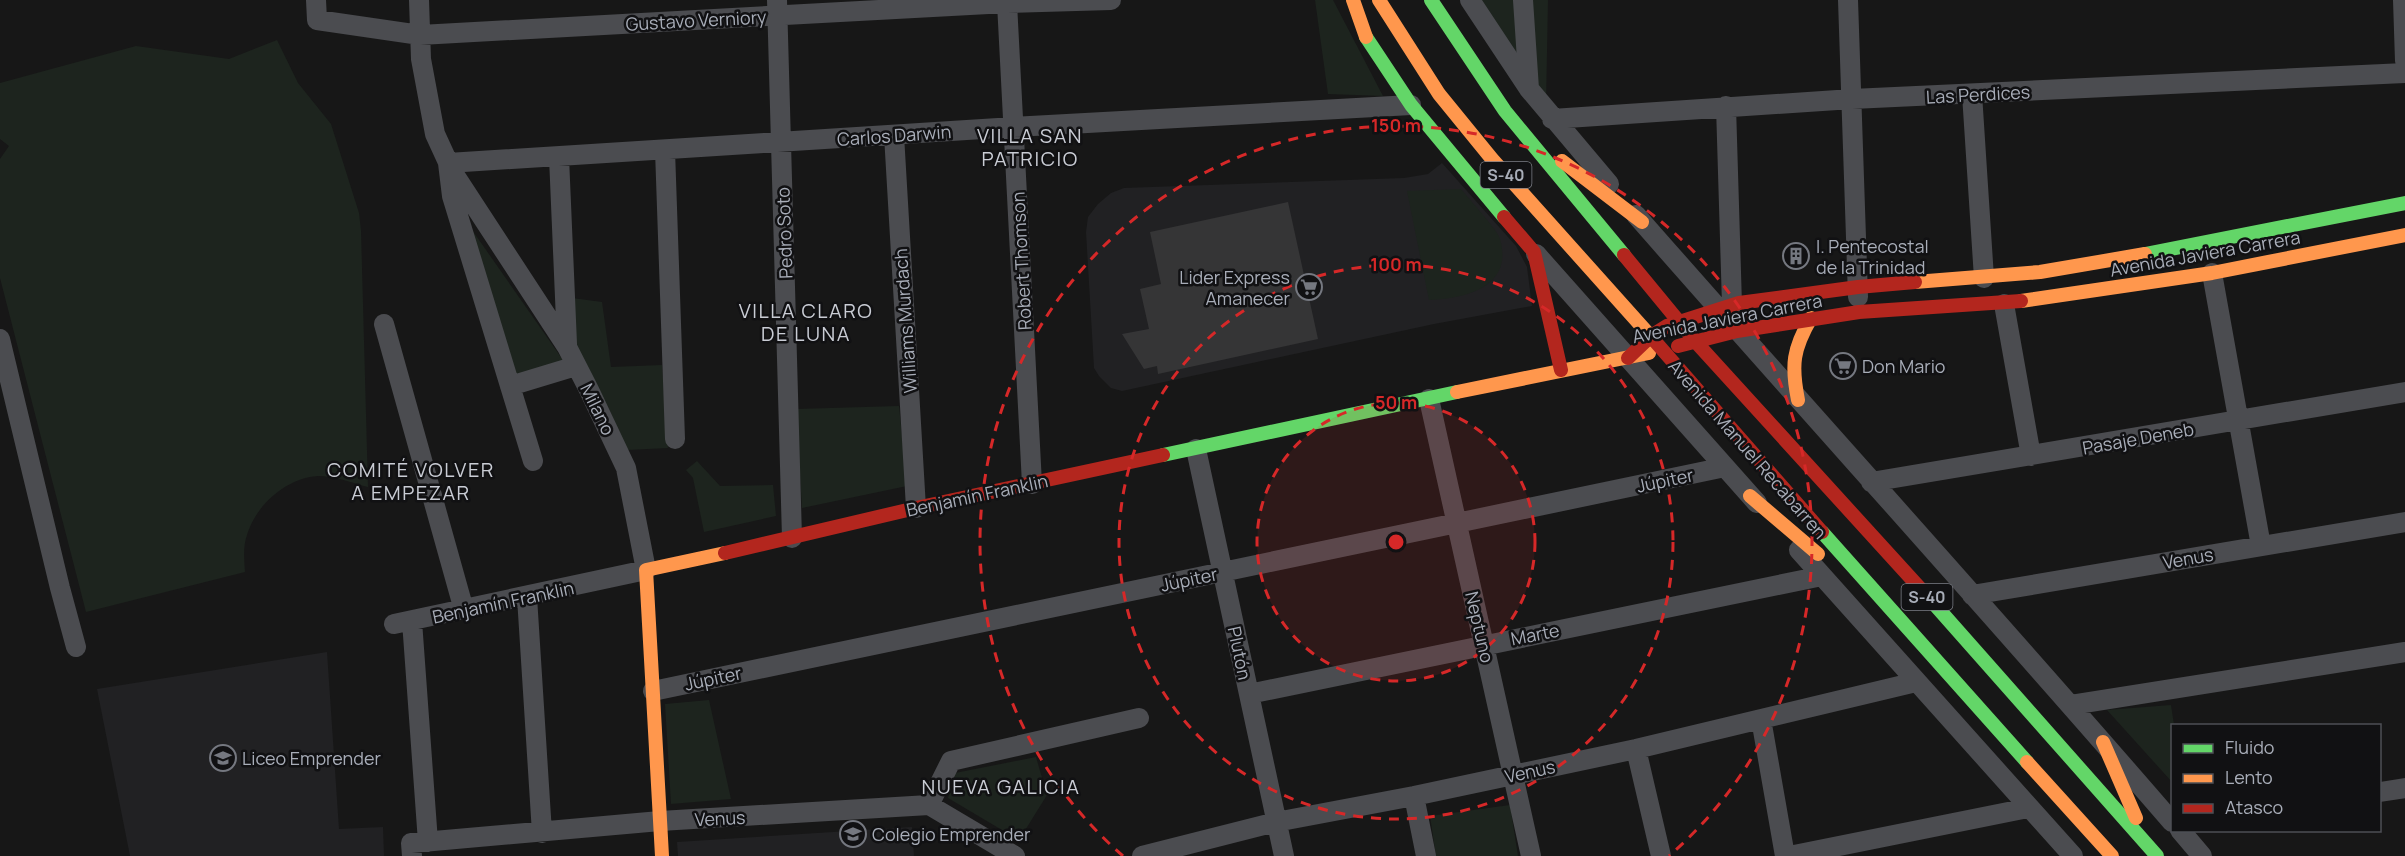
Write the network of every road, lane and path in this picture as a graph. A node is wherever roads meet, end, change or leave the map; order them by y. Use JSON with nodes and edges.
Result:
{"nodes":[{"id":1,"x":316,"y":0,"type":"edge"},
{"id":2,"x":419,"y":0,"type":"edge"},
{"id":3,"x":1089,"y":0,"type":"edge"},
{"id":4,"x":1111,"y":0,"type":"edge"},
{"id":5,"x":1346,"y":0,"type":"edge"},
{"id":6,"x":1353,"y":0,"type":"edge"},
{"id":7,"x":1379,"y":0,"type":"edge"},
{"id":8,"x":1431,"y":0,"type":"edge"},
{"id":9,"x":1470,"y":0,"type":"edge"},
{"id":10,"x":1523,"y":0,"type":"edge"},
{"id":11,"x":1848,"y":0,"type":"edge"},
{"id":12,"x":2403,"y":0,"type":"edge"},
{"id":13,"x":1007,"y":3,"type":"junction"},
{"id":14,"x":777,"y":8,"type":"edge"},
{"id":15,"x":420,"y":35,"type":"junction"},
{"id":16,"x":1366,"y":37,"type":"junction"},
{"id":17,"x":2405,"y":61,"type":"edge"},
{"id":18,"x":2405,"y":73,"type":"edge"},
{"id":19,"x":1528,"y":89,"type":"junction"},
{"id":20,"x":1972,"y":94,"type":"junction"},
{"id":21,"x":1852,"y":99,"type":"junction"},
{"id":22,"x":1412,"y":105,"type":"junction"},
{"id":23,"x":1726,"y":106,"type":"junction"},
{"id":24,"x":1505,"y":111,"type":"junction"},
{"id":25,"x":1552,"y":119,"type":"junction"},
{"id":26,"x":1014,"y":127,"type":"junction"},
{"id":27,"x":894,"y":135,"type":"junction"},
{"id":28,"x":781,"y":143,"type":"junction"},
{"id":29,"x":665,"y":150,"type":"junction"},
{"id":30,"x":559,"y":157,"type":"junction"},
{"id":31,"x":448,"y":163,"type":"junction"},
{"id":32,"x":2405,"y":203,"type":"edge"},
{"id":33,"x":1642,"y":222,"type":"junction"},
{"id":34,"x":2405,"y":235,"type":"edge"},
{"id":35,"x":2185,"y":246,"type":"junction"},
{"id":36,"x":1534,"y":252,"type":"junction"},
{"id":37,"x":2212,"y":273,"type":"junction"},
{"id":38,"x":1984,"y":278,"type":"junction"},
{"id":39,"x":1858,"y":287,"type":"junction"},
{"id":40,"x":2004,"y":304,"type":"junction"},
{"id":41,"x":1725,"y":307,"type":"junction"},
{"id":42,"x":1859,"y":312,"type":"junction"},
{"id":43,"x":1811,"y":318,"type":"junction"},
{"id":44,"x":1678,"y":321,"type":"junction"},
{"id":45,"x":384,"y":324,"type":"dead end"},
{"id":46,"x":1737,"y":331,"type":"junction"},
{"id":47,"x":1651,"y":336,"type":"junction"},
{"id":48,"x":0,"y":339,"type":"edge"},
{"id":49,"x":1694,"y":340,"type":"junction"},
{"id":50,"x":567,"y":347,"type":"junction"},
{"id":51,"x":1663,"y":351,"type":"junction"},
{"id":52,"x":1628,"y":358,"type":"junction"},
{"id":53,"x":576,"y":366,"type":"junction"},
{"id":54,"x":1561,"y":370,"type":"junction"},
{"id":55,"x":510,"y":386,"type":"junction"},
{"id":56,"x":2405,"y":392,"type":"edge"},
{"id":57,"x":1429,"y":399,"type":"junction"},
{"id":58,"x":1798,"y":400,"type":"junction"},
{"id":59,"x":2238,"y":420,"type":"junction"},
{"id":60,"x":675,"y":439,"type":"dead end"},
{"id":61,"x":1196,"y":449,"type":"junction"},
{"id":62,"x":2031,"y":456,"type":"junction"},
{"id":63,"x":532,"y":461,"type":"dead end"},
{"id":64,"x":1725,"y":467,"type":"junction"},
{"id":65,"x":1871,"y":482,"type":"junction"},
{"id":66,"x":1032,"y":484,"type":"junction"},
{"id":67,"x":916,"y":508,"type":"junction"},
{"id":68,"x":2405,"y":522,"type":"edge"},
{"id":69,"x":1457,"y":523,"type":"junction"},
{"id":70,"x":792,"y":538,"type":"junction"},
{"id":71,"x":2261,"y":546,"type":"junction"},
{"id":72,"x":646,"y":570,"type":"junction"},
{"id":73,"x":1830,"y":571,"type":"junction"},
{"id":74,"x":1222,"y":572,"type":"junction"},
{"id":75,"x":1972,"y":595,"type":"junction"},
{"id":76,"x":527,"y":597,"type":"junction"},
{"id":77,"x":464,"y":610,"type":"junction"},
{"id":78,"x":1910,"y":633,"type":"junction"},
{"id":79,"x":1484,"y":644,"type":"junction"},
{"id":80,"x":76,"y":647,"type":"dead end"},
{"id":81,"x":2405,"y":652,"type":"edge"},
{"id":82,"x":1916,"y":682,"type":"junction"},
{"id":83,"x":653,"y":691,"type":"junction"},
{"id":84,"x":1249,"y":694,"type":"junction"},
{"id":85,"x":2071,"y":705,"type":"junction"},
{"id":86,"x":1138,"y":718,"type":"dead end"},
{"id":87,"x":1761,"y":719,"type":"junction"},
{"id":88,"x":2103,"y":742,"type":"junction"},
{"id":89,"x":1636,"y":749,"type":"junction"},
{"id":90,"x":1513,"y":775,"type":"junction"},
{"id":91,"x":2405,"y":788,"type":"edge"},
{"id":92,"x":2381,"y":792,"type":"edge"},
{"id":93,"x":1414,"y":796,"type":"junction"},
{"id":94,"x":930,"y":806,"type":"junction"},
{"id":95,"x":2028,"y":808,"type":"junction"},
{"id":96,"x":660,"y":821,"type":"junction"},
{"id":97,"x":2171,"y":821,"type":"edge"},
{"id":98,"x":1276,"y":822,"type":"junction"},
{"id":99,"x":2085,"y":825,"type":"junction"},
{"id":100,"x":2181,"y":832,"type":"edge"},
{"id":101,"x":542,"y":833,"type":"junction"},
{"id":102,"x":2146,"y":844,"type":"junction"},
{"id":103,"x":417,"y":847,"type":"edge"},
{"id":104,"x":1007,"y":854,"type":"edge"},
{"id":105,"x":662,"y":856,"type":"edge"},
{"id":106,"x":1142,"y":856,"type":"edge"},
{"id":107,"x":1284,"y":856,"type":"edge"},
{"id":108,"x":1426,"y":856,"type":"edge"},
{"id":109,"x":1531,"y":856,"type":"edge"},
{"id":110,"x":1661,"y":856,"type":"edge"},
{"id":111,"x":1787,"y":856,"type":"edge"},
{"id":112,"x":2073,"y":856,"type":"edge"},
{"id":113,"x":2106,"y":856,"type":"edge"},
{"id":114,"x":2112,"y":856,"type":"edge"},
{"id":115,"x":2157,"y":856,"type":"edge"},
{"id":116,"x":2202,"y":856,"type":"edge"}],
"edges":[{"from":1,"to":15,"type":"street","name":"Gustavo Verniory"},
{"from":2,"to":15,"type":"street","name":"Milano"},
{"from":3,"to":4,"type":"street","name":"Gustavo Verniory"},
{"from":3,"to":13,"type":"street","name":"Gustavo Verniory"},
{"from":5,"to":16,"type":"street","name":"Avenida Manuel Recabarren"},
{"from":6,"to":16,"type":"main road"},
{"from":7,"to":47,"type":"main road","name":"Avenida Manuel Recabarren","number":"S-40"},
{"from":8,"to":24,"type":"main road","name":"Avenida Manuel Recabarren","number":"S-40"},
{"from":9,"to":19,"type":"street"},
{"from":10,"to":19,"type":"street"},
{"from":11,"to":21,"type":"street"},
{"from":12,"to":17,"type":"street"},
{"from":13,"to":14,"type":"street","name":"Gustavo Verniory"},
{"from":13,"to":26,"type":"street","name":"Robert Thomson"},
{"from":14,"to":15,"type":"street","name":"Gustavo Verniory"},
{"from":14,"to":28,"type":"street","name":"Pedro Soto"},
{"from":15,"to":31,"type":"street","name":"Milano"},
{"from":16,"to":22,"type":"main road","name":"Avenida Manuel Recabarren"},
{"from":18,"to":20,"type":"street","name":"Las Perdices"},
{"from":19,"to":25,"type":"street"},
{"from":20,"to":21,"type":"street","name":"Las Perdices"},
{"from":20,"to":38,"type":"street"},
{"from":21,"to":23,"type":"street","name":"Las Perdices"},
{"from":21,"to":39,"type":"street"},
{"from":22,"to":26,"type":"street","name":"Carlos Darwin"},
{"from":22,"to":36,"type":"main road","name":"Avenida Manuel Recabarren"},
{"from":23,"to":25,"type":"street","name":"Las Perdices"},
{"from":23,"to":41,"type":"street"},
{"from":24,"to":33,"type":"main road"},
{"from":24,"to":44,"type":"main road","name":"Avenida Manuel Recabarren","number":"S-40"},
{"from":25,"to":33,"type":"street"},
{"from":26,"to":27,"type":"street","name":"Carlos Darwin"},
{"from":26,"to":66,"type":"street","name":"Robert Thomson"},
{"from":27,"to":28,"type":"street","name":"Carlos Darwin"},
{"from":27,"to":67,"type":"street","name":"Williams Murdach"},
{"from":28,"to":29,"type":"street","name":"Carlos Darwin"},
{"from":28,"to":70,"type":"street","name":"Pedro Soto"},
{"from":29,"to":30,"type":"street","name":"Carlos Darwin"},
{"from":29,"to":60,"type":"street"},
{"from":30,"to":31,"type":"street","name":"Carlos Darwin"},
{"from":30,"to":50,"type":"street"},
{"from":31,"to":50,"type":"street","name":"Milano"},
{"from":31,"to":55,"type":"street"},
{"from":32,"to":35,"type":"main road","name":"Avenida Javiera Carrera"},
{"from":33,"to":41,"type":"street"},
{"from":34,"to":37,"type":"main road","name":"Avenida Javiera Carrera"},
{"from":35,"to":37,"type":"main road"},
{"from":35,"to":38,"type":"main road","name":"Avenida Javiera Carrera"},
{"from":36,"to":52,"type":"street","name":"Avenida Manuel Recabarren"},
{"from":36,"to":54,"type":"main road"},
{"from":37,"to":40,"type":"main road","name":"Avenida Javiera Carrera"},
{"from":37,"to":59,"type":"street"},
{"from":38,"to":39,"type":"main road","name":"Avenida Javiera Carrera"},
{"from":39,"to":41,"type":"main road","name":"Avenida Javiera Carrera"},
{"from":39,"to":42,"type":"street"},
{"from":40,"to":42,"type":"main road","name":"Avenida Javiera Carrera"},
{"from":40,"to":62,"type":"street"},
{"from":41,"to":44,"type":"main road","name":"Avenida Javiera Carrera"},
{"from":41,"to":46,"type":"street"},
{"from":42,"to":43,"type":"main road","name":"Avenida Javiera Carrera"},
{"from":43,"to":46,"type":"main road","name":"Avenida Javiera Carrera"},
{"from":43,"to":58,"type":"main road"},
{"from":44,"to":47,"type":"main road","name":"Avenida Javiera Carrera"},
{"from":44,"to":49,"type":"main road","name":"Avenida Manuel Recabarren","number":"S-40"},
{"from":45,"to":77,"type":"street"},
{"from":46,"to":49,"type":"main road","name":"Avenida Javiera Carrera"},
{"from":46,"to":58,"type":"street"},
{"from":47,"to":51,"type":"main road","name":"Avenida Manuel Recabarren","number":"S-40"},
{"from":47,"to":52,"type":"main road","name":"Avenida Javiera Carrera"},
{"from":48,"to":80,"type":"street"},
{"from":49,"to":51,"type":"main road","name":"Avenida Javiera Carrera"},
{"from":49,"to":102,"type":"main road","name":"Avenida Manuel Recabarren","number":"S-40"},
{"from":50,"to":53,"type":"street","name":"Milano"},
{"from":51,"to":52,"type":"main road","name":"Avenida Javiera Carrera"},
{"from":51,"to":78,"type":"main road","name":"Avenida Manuel Recabarren","number":"S-40"},
{"from":52,"to":54,"type":"main road","name":"Benjamín Franklin"},
{"from":52,"to":64,"type":"street","name":"Avenida Manuel Recabarren"},
{"from":53,"to":55,"type":"street"},
{"from":53,"to":72,"type":"street","name":"Milano"},
{"from":54,"to":57,"type":"main road","name":"Benjamín Franklin"},
{"from":55,"to":63,"type":"street"},
{"from":56,"to":59,"type":"street","name":"Pasaje Deneb"},
{"from":57,"to":61,"type":"main road","name":"Benjamín Franklin"},
{"from":57,"to":69,"type":"street","name":"Neptuno"},
{"from":58,"to":65,"type":"street"},
{"from":59,"to":62,"type":"street","name":"Pasaje Deneb"},
{"from":59,"to":71,"type":"street"},
{"from":61,"to":66,"type":"main road","name":"Benjamín Franklin"},
{"from":61,"to":74,"type":"street","name":"Plutón"},
{"from":62,"to":65,"type":"street","name":"Pasaje Deneb"},
{"from":64,"to":69,"type":"street","name":"Júpiter"},
{"from":64,"to":73,"type":"street","name":"Avenida Manuel Recabarren"},
{"from":65,"to":75,"type":"street"},
{"from":66,"to":67,"type":"main road","name":"Benjamín Franklin"},
{"from":67,"to":70,"type":"main road","name":"Benjamín Franklin"},
{"from":68,"to":71,"type":"street","name":"Venus"},
{"from":69,"to":74,"type":"street","name":"Júpiter"},
{"from":69,"to":79,"type":"street","name":"Neptuno"},
{"from":70,"to":72,"type":"main road","name":"Benjamín Franklin"},
{"from":71,"to":75,"type":"street","name":"Venus"},
{"from":72,"to":76,"type":"street","name":"Benjamín Franklin"},
{"from":72,"to":83,"type":"main road","name":"Milano"},
{"from":73,"to":78,"type":"main road"},
{"from":73,"to":79,"type":"street","name":"Marte"},
{"from":73,"to":82,"type":"street","name":"Avenida Manuel Recabarren"},
{"from":74,"to":83,"type":"street","name":"Júpiter"},
{"from":74,"to":84,"type":"street","name":"Plutón"},
{"from":75,"to":85,"type":"street"},
{"from":76,"to":77,"type":"street","name":"Benjamín Franklin"},
{"from":76,"to":101,"type":"street"},
{"from":77,"to":103,"type":"street","name":"Benjamín Franklin"},
{"from":78,"to":99,"type":"main road","name":"Avenida Manuel Recabarren","number":"S-40"},
{"from":79,"to":84,"type":"street","name":"Marte"},
{"from":79,"to":90,"type":"street","name":"Neptuno"},
{"from":81,"to":85,"type":"street"},
{"from":82,"to":87,"type":"street","name":"Venus"},
{"from":82,"to":95,"type":"street","name":"Avenida Manuel Recabarren"},
{"from":83,"to":96,"type":"main road","name":"Milano"},
{"from":84,"to":98,"type":"street","name":"Plutón"},
{"from":85,"to":88,"type":"street"},
{"from":86,"to":94,"type":"street"},
{"from":87,"to":89,"type":"street","name":"Venus"},
{"from":87,"to":111,"type":"street"},
{"from":88,"to":97,"type":"street"},
{"from":88,"to":102,"type":"main road"},
{"from":89,"to":90,"type":"street","name":"Venus"},
{"from":89,"to":110,"type":"street"},
{"from":90,"to":93,"type":"street","name":"Venus"},
{"from":90,"to":109,"type":"street","name":"Neptuno"},
{"from":91,"to":92,"type":"street"},
{"from":93,"to":98,"type":"street","name":"Venus"},
{"from":93,"to":108,"type":"street"},
{"from":94,"to":96,"type":"street","name":"Venus"},
{"from":94,"to":104,"type":"street"},
{"from":95,"to":111,"type":"street"},
{"from":95,"to":112,"type":"street","name":"Avenida Manuel Recabarren"},
{"from":96,"to":101,"type":"street","name":"Venus"},
{"from":96,"to":105,"type":"main road","name":"Milano"},
{"from":98,"to":106,"type":"street","name":"Venus"},
{"from":98,"to":107,"type":"street","name":"Plutón"},
{"from":99,"to":113,"type":"main road"},
{"from":99,"to":114,"type":"main road","name":"Avenida Manuel Recabarren","number":"S-40"},
{"from":100,"to":116,"type":"street"},
{"from":101,"to":103,"type":"street","name":"Venus"},
{"from":102,"to":115,"type":"main road","name":"Avenida Manuel Recabarren","number":"S-40"}]}
